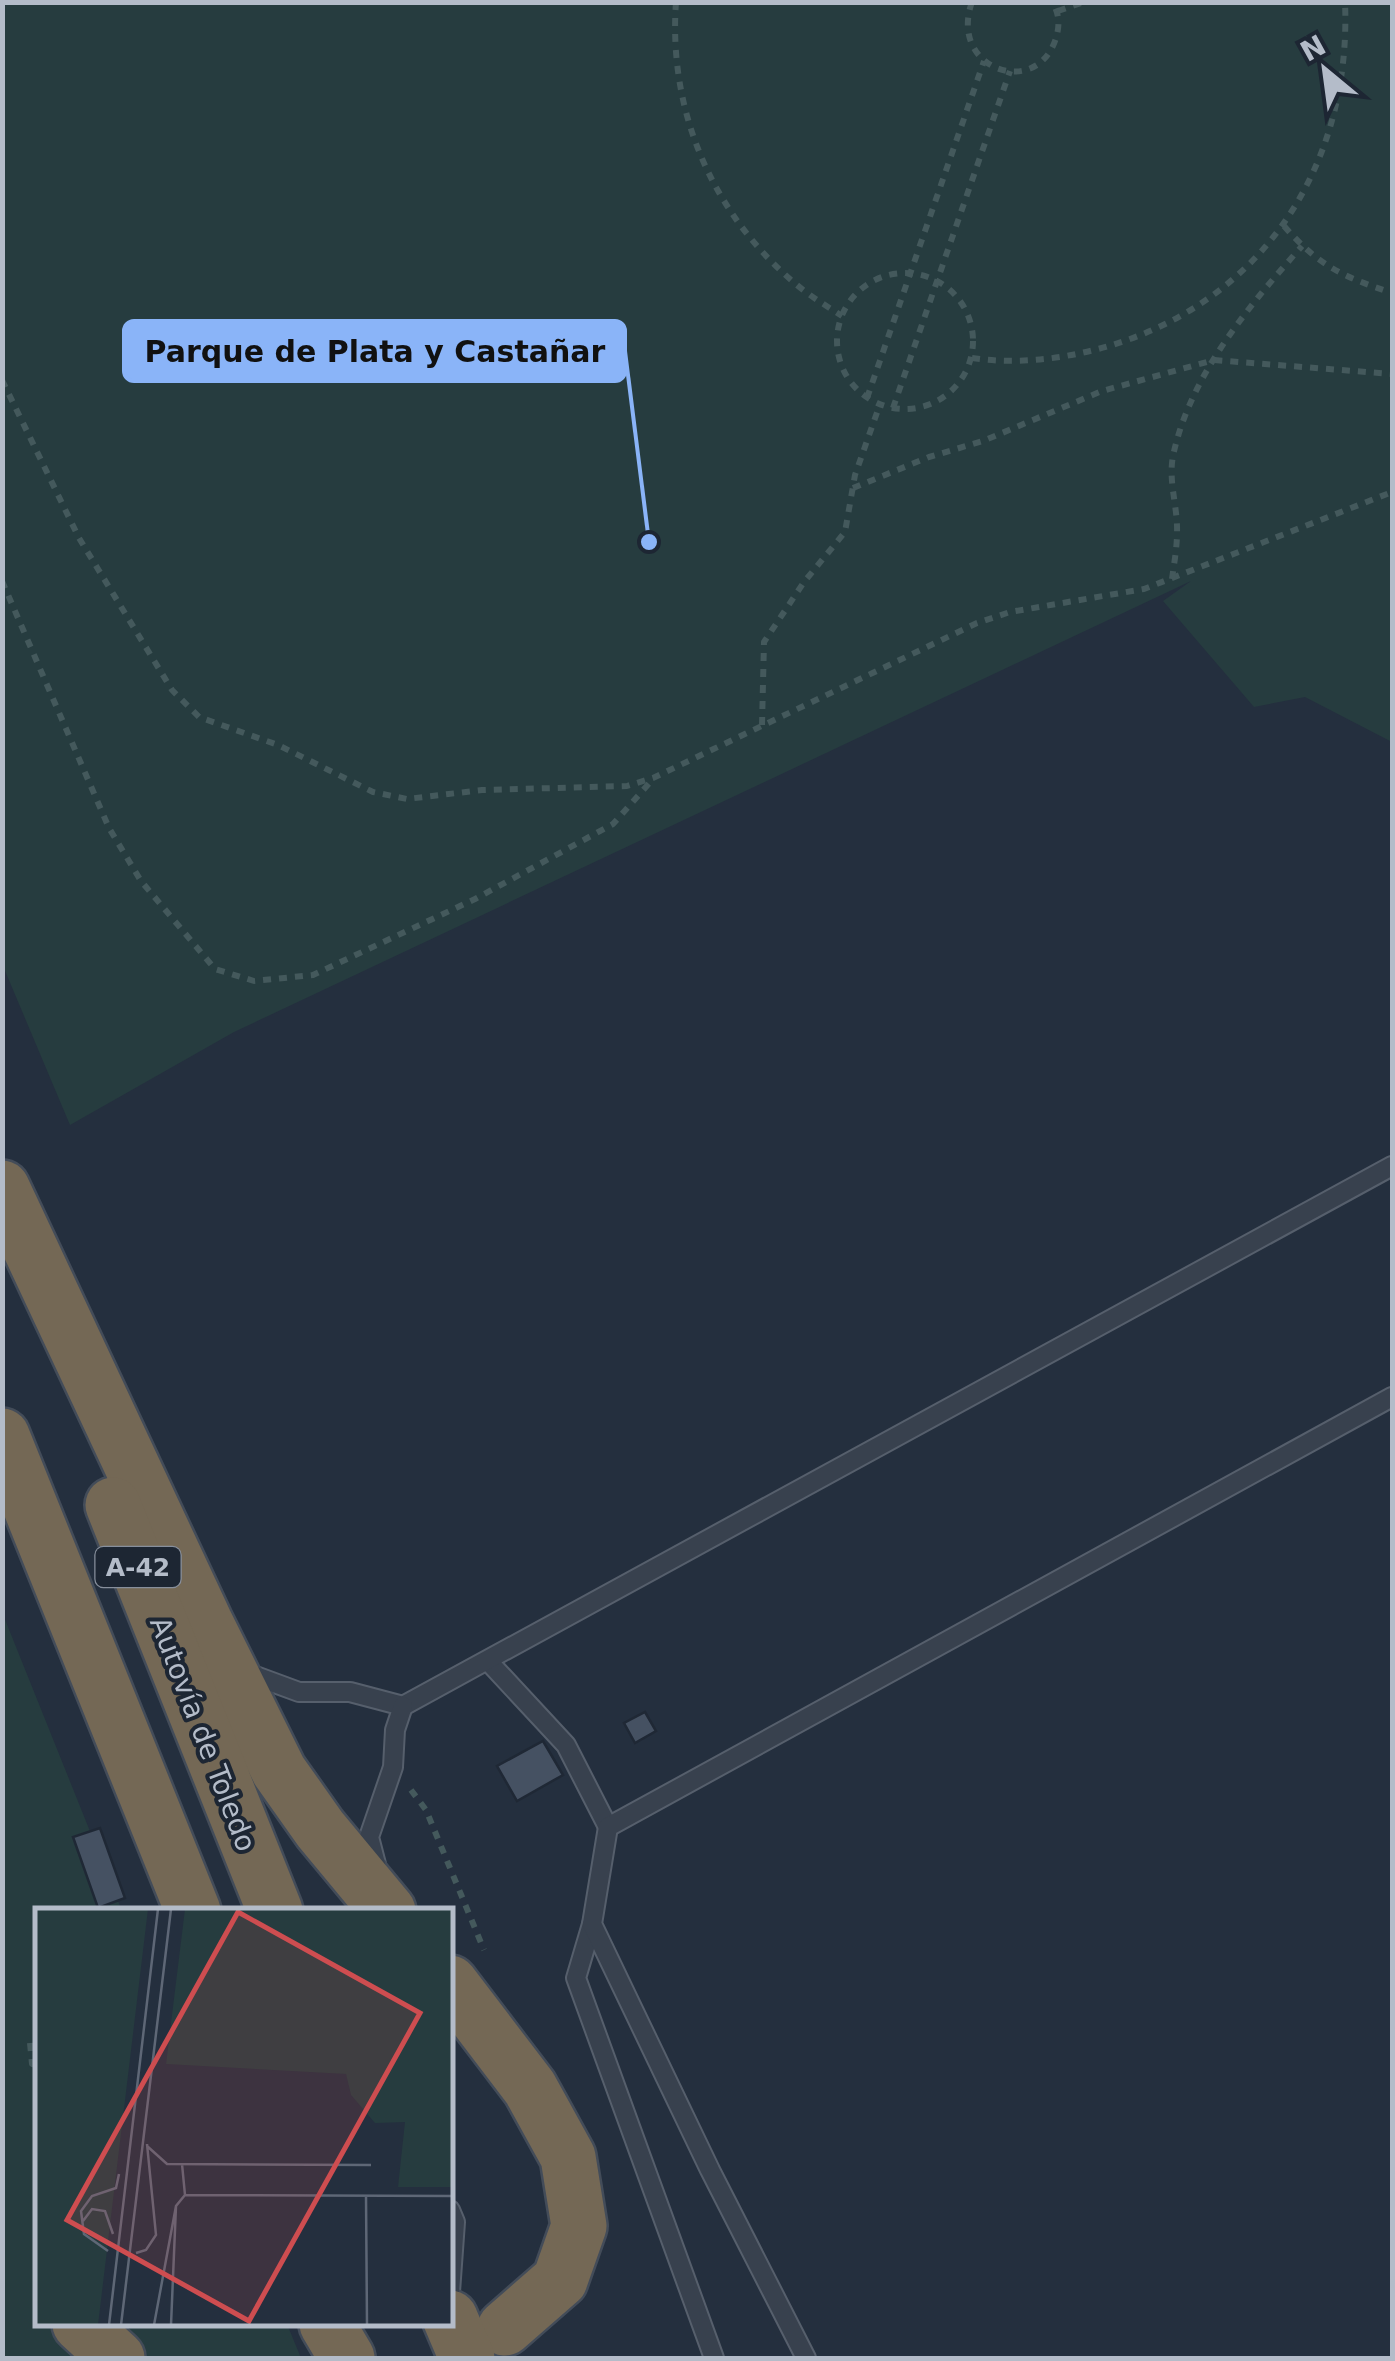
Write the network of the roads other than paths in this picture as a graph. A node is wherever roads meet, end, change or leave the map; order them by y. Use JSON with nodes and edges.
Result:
{"nodes":[{"id":1,"x":1392,"y":1166,"type":"edge"},
{"id":2,"x":2,"y":1188,"type":"edge"},
{"id":3,"x":2,"y":1222,"type":"edge"},
{"id":4,"x":1392,"y":1397,"type":"edge"},
{"id":5,"x":2,"y":1436,"type":"edge"},
{"id":6,"x":82,"y":1630,"type":"junction"},
{"id":7,"x":488,"y":1661,"type":"junction"},
{"id":8,"x":227,"y":1666,"type":"junction"},
{"id":9,"x":402,"y":1706,"type":"junction"},
{"id":10,"x":608,"y":1827,"type":"junction"},
{"id":11,"x":151,"y":1908,"type":"edge"},
{"id":12,"x":192,"y":1908,"type":"edge"},
{"id":13,"x":274,"y":1908,"type":"edge"},
{"id":14,"x":386,"y":1908,"type":"edge"},
{"id":15,"x":387,"y":1908,"type":"edge"},
{"id":16,"x":592,"y":1924,"type":"junction"},
{"id":17,"x":468,"y":1970,"type":"edge"},
{"id":18,"x":452,"y":2215,"type":"edge"},
{"id":19,"x":452,"y":2264,"type":"edge"},
{"id":20,"x":452,"y":2319,"type":"edge"},
{"id":21,"x":328,"y":2326,"type":"edge"},
{"id":22,"x":369,"y":2326,"type":"edge"},
{"id":23,"x":486,"y":2343,"type":"edge"},
{"id":24,"x":346,"y":2358,"type":"edge"},
{"id":25,"x":382,"y":2358,"type":"edge"},
{"id":26,"x":714,"y":2358,"type":"edge"},
{"id":27,"x":806,"y":2358,"type":"edge"}],
"edges":[{"from":1,"to":7,"type":"lane"},
{"from":2,"to":8,"type":"highway"},
{"from":3,"to":13,"type":"highway","name":"Autovía de Toledo","number":"A-42"},
{"from":4,"to":10,"type":"lane"},
{"from":5,"to":6,"type":"highway","number":"A-42"},
{"from":6,"to":11,"type":"highway"},
{"from":6,"to":12,"type":"highway","number":"A-42"},
{"from":7,"to":9,"type":"lane"},
{"from":7,"to":10,"type":"lane"},
{"from":8,"to":9,"type":"lane"},
{"from":8,"to":14,"type":"highway"},
{"from":9,"to":15,"type":"lane"},
{"from":10,"to":16,"type":"lane"},
{"from":16,"to":26,"type":"lane"},
{"from":16,"to":27,"type":"lane"},
{"from":17,"to":23,"type":"highway"},
{"from":18,"to":19,"type":"lane"},
{"from":20,"to":23,"type":"highway"},
{"from":21,"to":24,"type":"highway"},
{"from":22,"to":25,"type":"highway"}]}
